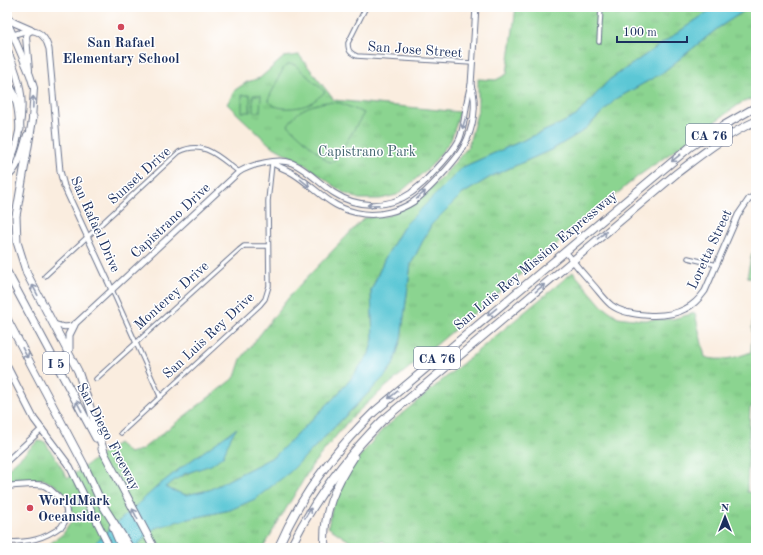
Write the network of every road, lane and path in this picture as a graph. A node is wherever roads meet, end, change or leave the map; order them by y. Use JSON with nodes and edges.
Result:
{"nodes":[{"id":1,"x":366,"y":7,"type":"edge"},
{"id":2,"x":476,"y":7,"type":"edge"},
{"id":3,"x":601,"y":7,"type":"edge"},
{"id":4,"x":7,"y":18,"type":"edge"},
{"id":5,"x":7,"y":21,"type":"edge"},
{"id":6,"x":31,"y":30,"type":"junction"},
{"id":7,"x":10,"y":36,"type":"edge"},
{"id":8,"x":599,"y":42,"type":"dead end"},
{"id":9,"x":7,"y":48,"type":"edge"},
{"id":10,"x":472,"y":63,"type":"junction"},
{"id":11,"x":30,"y":75,"type":"junction"},
{"id":12,"x":7,"y":83,"type":"edge"},
{"id":13,"x":471,"y":85,"type":"junction"},
{"id":14,"x":756,"y":107,"type":"edge"},
{"id":15,"x":33,"y":117,"type":"junction"},
{"id":16,"x":756,"y":121,"type":"edge"},
{"id":17,"x":20,"y":129,"type":"junction"},
{"id":18,"x":272,"y":163,"type":"junction"},
{"id":19,"x":239,"y":172,"type":"junction"},
{"id":20,"x":7,"y":175,"type":"edge"},
{"id":21,"x":756,"y":195,"type":"edge"},
{"id":22,"x":87,"y":237,"type":"junction"},
{"id":23,"x":268,"y":246,"type":"junction"},
{"id":24,"x":565,"y":251,"type":"junction"},
{"id":25,"x":688,"y":258,"type":"dead end"},
{"id":26,"x":573,"y":261,"type":"junction"},
{"id":27,"x":716,"y":265,"type":"junction"},
{"id":28,"x":7,"y":272,"type":"edge"},
{"id":29,"x":45,"y":276,"type":"dead end"},
{"id":30,"x":112,"y":290,"type":"junction"},
{"id":31,"x":7,"y":319,"type":"edge"},
{"id":32,"x":54,"y":324,"type":"junction"},
{"id":33,"x":74,"y":325,"type":"junction"},
{"id":34,"x":136,"y":343,"type":"junction"},
{"id":35,"x":70,"y":355,"type":"junction"},
{"id":36,"x":7,"y":366,"type":"edge"},
{"id":37,"x":96,"y":379,"type":"dead end"},
{"id":38,"x":160,"y":396,"type":"junction"},
{"id":39,"x":382,"y":421,"type":"junction"},
{"id":40,"x":42,"y":429,"type":"junction"},
{"id":41,"x":120,"y":433,"type":"dead end"},
{"id":42,"x":104,"y":452,"type":"junction"},
{"id":43,"x":7,"y":461,"type":"edge"},
{"id":44,"x":8,"y":485,"type":"edge"},
{"id":45,"x":102,"y":504,"type":"junction"},
{"id":46,"x":62,"y":526,"type":"joint"},
{"id":47,"x":7,"y":542,"type":"edge"},
{"id":48,"x":110,"y":548,"type":"edge"},
{"id":49,"x":122,"y":548,"type":"edge"},
{"id":50,"x":130,"y":548,"type":"edge"},
{"id":51,"x":154,"y":548,"type":"edge"},
{"id":52,"x":278,"y":548,"type":"edge"},
{"id":53,"x":290,"y":548,"type":"edge"},
{"id":54,"x":325,"y":548,"type":"edge"}],
"edges":[{"from":1,"to":10,"type":"street","name":"San Jose Street"},
{"from":2,"to":10,"type":"street","name":"Capistrano Drive"},
{"from":3,"to":8,"type":"street"},
{"from":4,"to":6,"type":"main road"},
{"from":5,"to":7,"type":"main road"},
{"from":6,"to":7,"type":"street"},
{"from":6,"to":11,"type":"main road"},
{"from":6,"to":22,"type":"street","name":"San Rafael Drive"},
{"from":7,"to":11,"type":"main road"},
{"from":9,"to":17,"type":"main road"},
{"from":10,"to":13,"type":"street","name":"Capistrano Drive"},
{"from":15,"to":11,"type":"main road","one_way":true},
{"from":12,"to":17,"type":"highway"},
{"from":13,"to":18,"type":"street","name":"Capistrano Drive","one_way":true},
{"from":18,"to":13,"type":"street","name":"Capistrano Drive","one_way":true},
{"from":14,"to":24,"type":"highway","name":"San Luis Rey Mission Expressway","number":"CA 76","one_way":true},
{"from":15,"to":20,"type":"main road"},
{"from":32,"to":15,"type":"highway","one_way":true},
{"from":26,"to":16,"type":"highway","name":"San Luis Rey Mission Expressway","number":"CA 76","one_way":true},
{"from":17,"to":20,"type":"main road"},
{"from":18,"to":19,"type":"street","name":"Capistrano Drive"},
{"from":18,"to":23,"type":"street","name":"San Luis Rey Drive"},
{"from":19,"to":22,"type":"street","name":"Sunset Drive"},
{"from":19,"to":30,"type":"street","name":"Capistrano Drive"},
{"from":21,"to":27,"type":"street","name":"Loretta Street"},
{"from":22,"to":29,"type":"street","name":"Sunset Drive"},
{"from":22,"to":30,"type":"street","name":"San Rafael Drive"},
{"from":23,"to":34,"type":"street","name":"Monterey Drive"},
{"from":23,"to":38,"type":"street","name":"San Luis Rey Drive"},
{"from":24,"to":26,"type":"street","name":"Loretta Street"},
{"from":24,"to":52,"type":"highway","name":"San Luis Rey Mission Expressway","number":"CA 76","one_way":true},
{"from":25,"to":27,"type":"street"},
{"from":26,"to":27,"type":"street","name":"Loretta Street"},
{"from":39,"to":26,"type":"highway","name":"San Luis Rey Mission Expressway","number":"CA 76","one_way":true},
{"from":42,"to":28,"type":"highway","name":"San Diego Freeway","number":"I 5","one_way":true},
{"from":30,"to":33,"type":"street","name":"Capistrano Drive"},
{"from":30,"to":34,"type":"street","name":"San Rafael Drive"},
{"from":31,"to":45,"type":"highway","number":"I 5","one_way":true},
{"from":32,"to":33,"type":"street"},
{"from":32,"to":35,"type":"highway"},
{"from":33,"to":35,"type":"highway"},
{"from":34,"to":37,"type":"street","name":"Monterey Drive"},
{"from":34,"to":38,"type":"street","name":"San Rafael Drive"},
{"from":35,"to":42,"type":"highway"},
{"from":36,"to":40,"type":"main road"},
{"from":38,"to":41,"type":"street","name":"San Luis Rey Drive"},
{"from":53,"to":39,"type":"highway","number":"CA 76","one_way":true},
{"from":39,"to":54,"type":"highway"},
{"from":40,"to":43,"type":"street"},
{"from":40,"to":48,"type":"main road"},
{"from":51,"to":42,"type":"highway","name":"San Diego Freeway","number":"I 5","one_way":true},
{"from":44,"to":46,"type":"street"},
{"from":45,"to":49,"type":"highway"},
{"from":45,"to":50,"type":"highway","number":"I 5"},
{"from":46,"to":47,"type":"street"}]}
